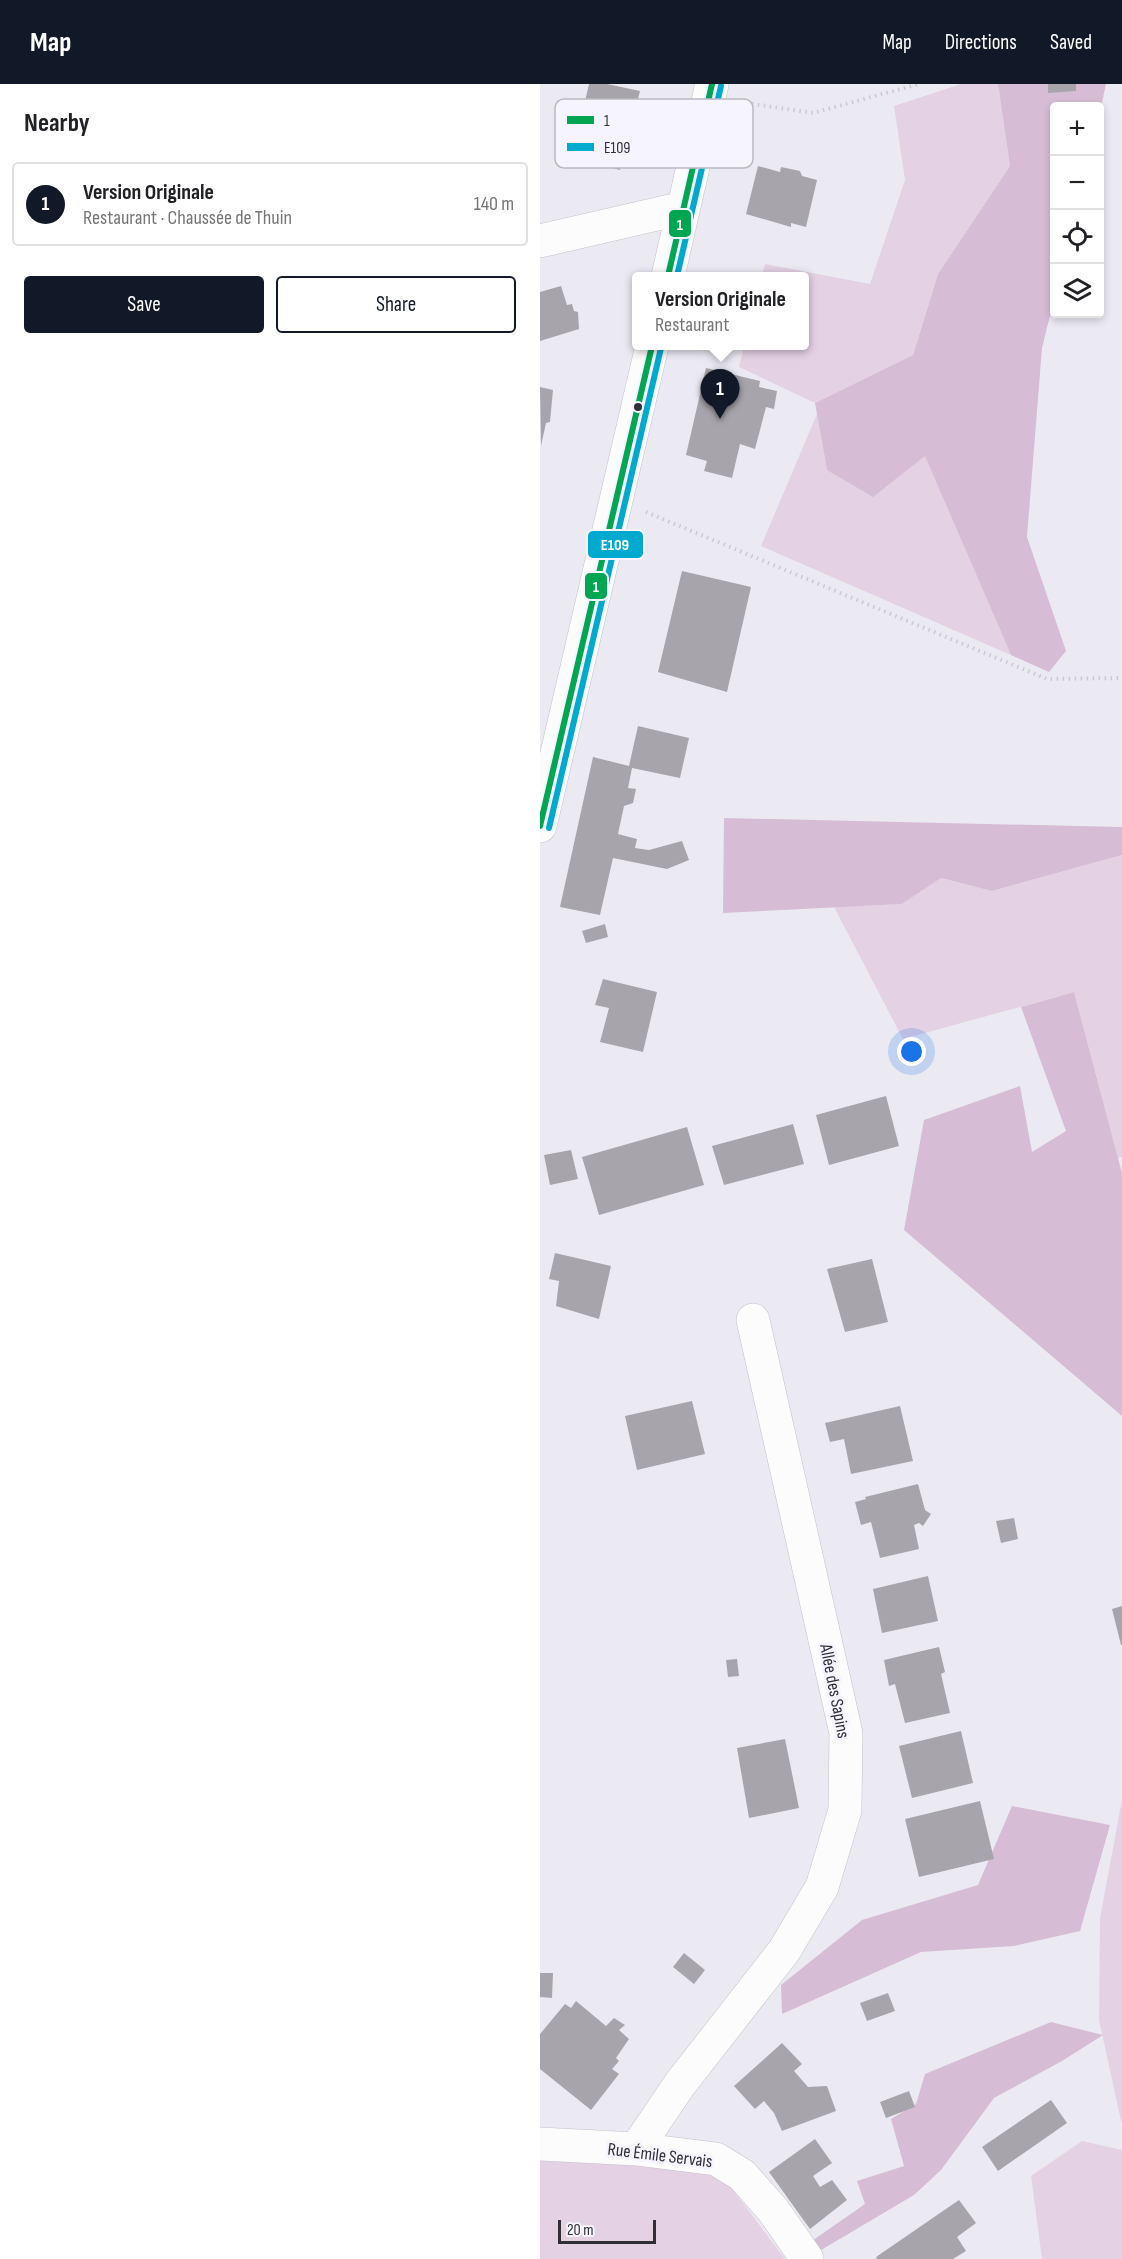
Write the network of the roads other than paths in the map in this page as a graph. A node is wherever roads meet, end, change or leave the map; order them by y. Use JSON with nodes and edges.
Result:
{"nodes":[{"id":1,"x":693,"y":168,"type":"edge"},
{"id":2,"x":683,"y":208,"type":"junction"},
{"id":3,"x":540,"y":241,"type":"edge"},
{"id":4,"x":669,"y":272,"type":"edge"},
{"id":5,"x":651,"y":350,"type":"edge"},
{"id":6,"x":540,"y":826,"type":"edge"},
{"id":7,"x":753,"y":1320,"type":"dead end"},
{"id":8,"x":540,"y":2144,"type":"edge"},
{"id":9,"x":636,"y":2149,"type":"junction"},
{"id":10,"x":807,"y":2259,"type":"edge"}],
"edges":[{"from":1,"to":2,"type":"street"},
{"from":2,"to":3,"type":"street"},
{"from":2,"to":4,"type":"street"},
{"from":5,"to":6,"type":"street"},
{"from":7,"to":9,"type":"street","name":"Allée des Sapins"},
{"from":8,"to":9,"type":"street","name":"Rue Émile Servais"},
{"from":9,"to":10,"type":"street","name":"Rue Émile Servais"}]}
